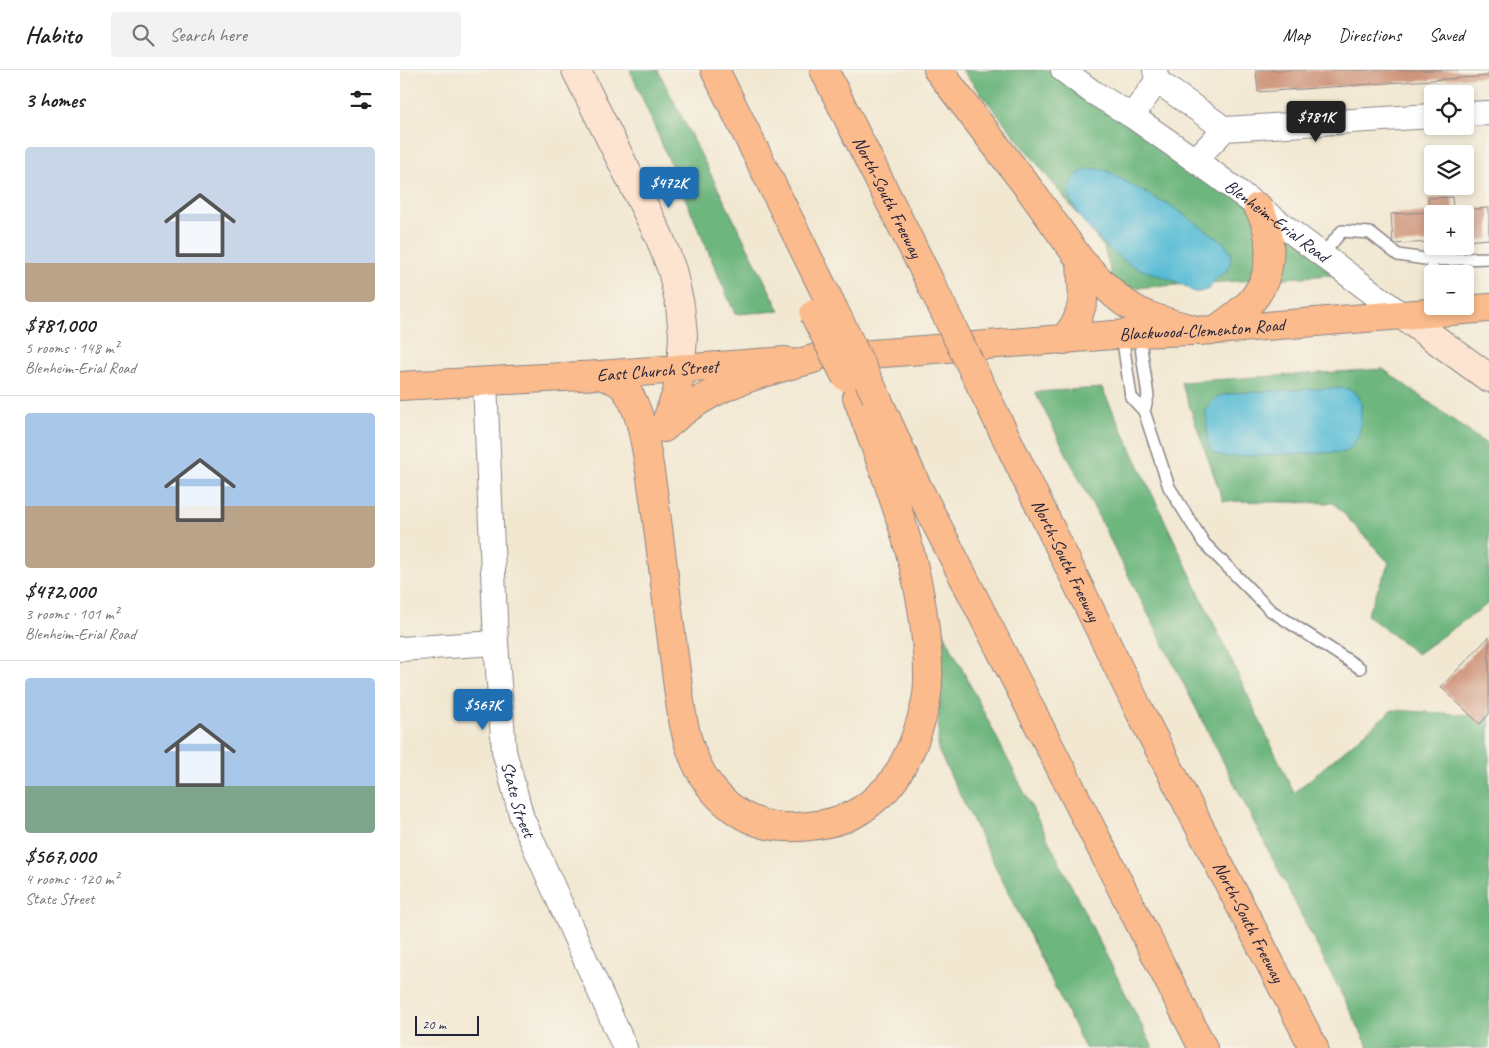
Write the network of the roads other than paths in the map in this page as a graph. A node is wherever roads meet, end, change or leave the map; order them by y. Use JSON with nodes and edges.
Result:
{"nodes":[{"id":1,"x":576,"y":70,"type":"edge"},
{"id":2,"x":715,"y":70,"type":"edge"},
{"id":3,"x":824,"y":70,"type":"edge"},
{"id":4,"x":938,"y":70,"type":"edge"},
{"id":5,"x":1063,"y":70,"type":"edge"},
{"id":6,"x":1156,"y":75,"type":"edge"},
{"id":7,"x":1489,"y":113,"type":"edge"},
{"id":8,"x":1474,"y":114,"type":"edge"},
{"id":9,"x":1132,"y":116,"type":"junction"},
{"id":10,"x":1424,"y":117,"type":"edge"},
{"id":11,"x":1225,"y":129,"type":"junction"},
{"id":12,"x":1195,"y":160,"type":"junction"},
{"id":13,"x":1258,"y":207,"type":"junction"},
{"id":14,"x":1322,"y":255,"type":"junction"},
{"id":15,"x":1489,"y":258,"type":"edge"},
{"id":16,"x":1432,"y":260,"type":"junction"},
{"id":17,"x":1081,"y":261,"type":"junction"},
{"id":18,"x":1432,"y":265,"type":"edge"},
{"id":19,"x":1474,"y":308,"type":"edge"},
{"id":20,"x":1489,"y":308,"type":"edge"},
{"id":21,"x":1424,"y":311,"type":"edge"},
{"id":22,"x":1402,"y":315,"type":"junction"},
{"id":23,"x":1208,"y":331,"type":"junction"},
{"id":24,"x":1131,"y":334,"type":"junction"},
{"id":25,"x":1064,"y":340,"type":"junction"},
{"id":26,"x":914,"y":351,"type":"joint"},
{"id":27,"x":812,"y":359,"type":"junction"},
{"id":28,"x":681,"y":368,"type":"junction"},
{"id":29,"x":599,"y":375,"type":"junction"},
{"id":30,"x":1489,"y":378,"type":"edge"},
{"id":31,"x":485,"y":381,"type":"junction"},
{"id":32,"x":400,"y":386,"type":"edge"},
{"id":33,"x":867,"y":397,"type":"junction"},
{"id":34,"x":1144,"y":411,"type":"junction"},
{"id":35,"x":664,"y":428,"type":"junction"},
{"id":36,"x":651,"y":477,"type":"junction"},
{"id":37,"x":496,"y":643,"type":"junction"},
{"id":38,"x":400,"y":649,"type":"edge"},
{"id":39,"x":1360,"y":668,"type":"dead end"},
{"id":40,"x":625,"y":1048,"type":"edge"},
{"id":41,"x":1203,"y":1048,"type":"edge"},
{"id":42,"x":1314,"y":1048,"type":"edge"}],
"edges":[{"from":1,"to":28,"type":"main road"},
{"from":2,"to":33,"type":"main road","bridge":true},
{"from":3,"to":42,"type":"main road","name":"North-South Freeway","bridge":true},
{"from":4,"to":17,"type":"main road"},
{"from":5,"to":9,"type":"street","name":"Blenheim-Erial Road"},
{"from":6,"to":9,"type":"street"},
{"from":6,"to":11,"type":"street"},
{"from":7,"to":8,"type":"street"},
{"from":9,"to":12,"type":"street","name":"Blenheim-Erial Road"},
{"from":10,"to":11,"type":"street"},
{"from":11,"to":12,"type":"street"},
{"from":12,"to":13,"type":"street","name":"Blenheim-Erial Road"},
{"from":13,"to":14,"type":"street","name":"Blenheim-Erial Road"},
{"from":13,"to":23,"type":"main road"},
{"from":14,"to":16,"type":"lane"},
{"from":14,"to":22,"type":"street","name":"Blenheim-Erial Road"},
{"from":15,"to":16,"type":"lane"},
{"from":16,"to":18,"type":"lane"},
{"from":17,"to":23,"type":"main road"},
{"from":17,"to":25,"type":"main road"},
{"from":19,"to":20,"type":"main road","name":"Blackwood-Clementon Road"},
{"from":21,"to":22,"type":"main road","name":"Blackwood-Clementon Road"},
{"from":22,"to":23,"type":"main road","name":"Blackwood-Clementon Road"},
{"from":22,"to":30,"type":"main road","name":"Blenheim-Erial Road"},
{"from":23,"to":24,"type":"main road","name":"Blackwood-Clementon Road"},
{"from":24,"to":25,"type":"main road","name":"Blackwood-Clementon Road"},
{"from":24,"to":34,"type":"lane"},
{"from":24,"to":34,"type":"lane"},
{"from":25,"to":26,"type":"main road","name":"Blackwood-Clementon Road"},
{"from":26,"to":27,"type":"main road","name":"East Church Street"},
{"from":27,"to":28,"type":"main road","name":"East Church Street"},
{"from":27,"to":35,"type":"main road"},
{"from":28,"to":29,"type":"main road","name":"East Church Street"},
{"from":28,"to":35,"type":"main road"},
{"from":29,"to":31,"type":"main road","name":"East Church Street"},
{"from":29,"to":36,"type":"main road"},
{"from":31,"to":32,"type":"main road","name":"East Church Street"},
{"from":31,"to":37,"type":"street","name":"State Street"},
{"from":33,"to":36,"type":"main road"},
{"from":33,"to":41,"type":"main road"},
{"from":34,"to":39,"type":"lane"},
{"from":35,"to":36,"type":"main road"},
{"from":37,"to":38,"type":"street"},
{"from":37,"to":40,"type":"street","name":"State Street"}]}
